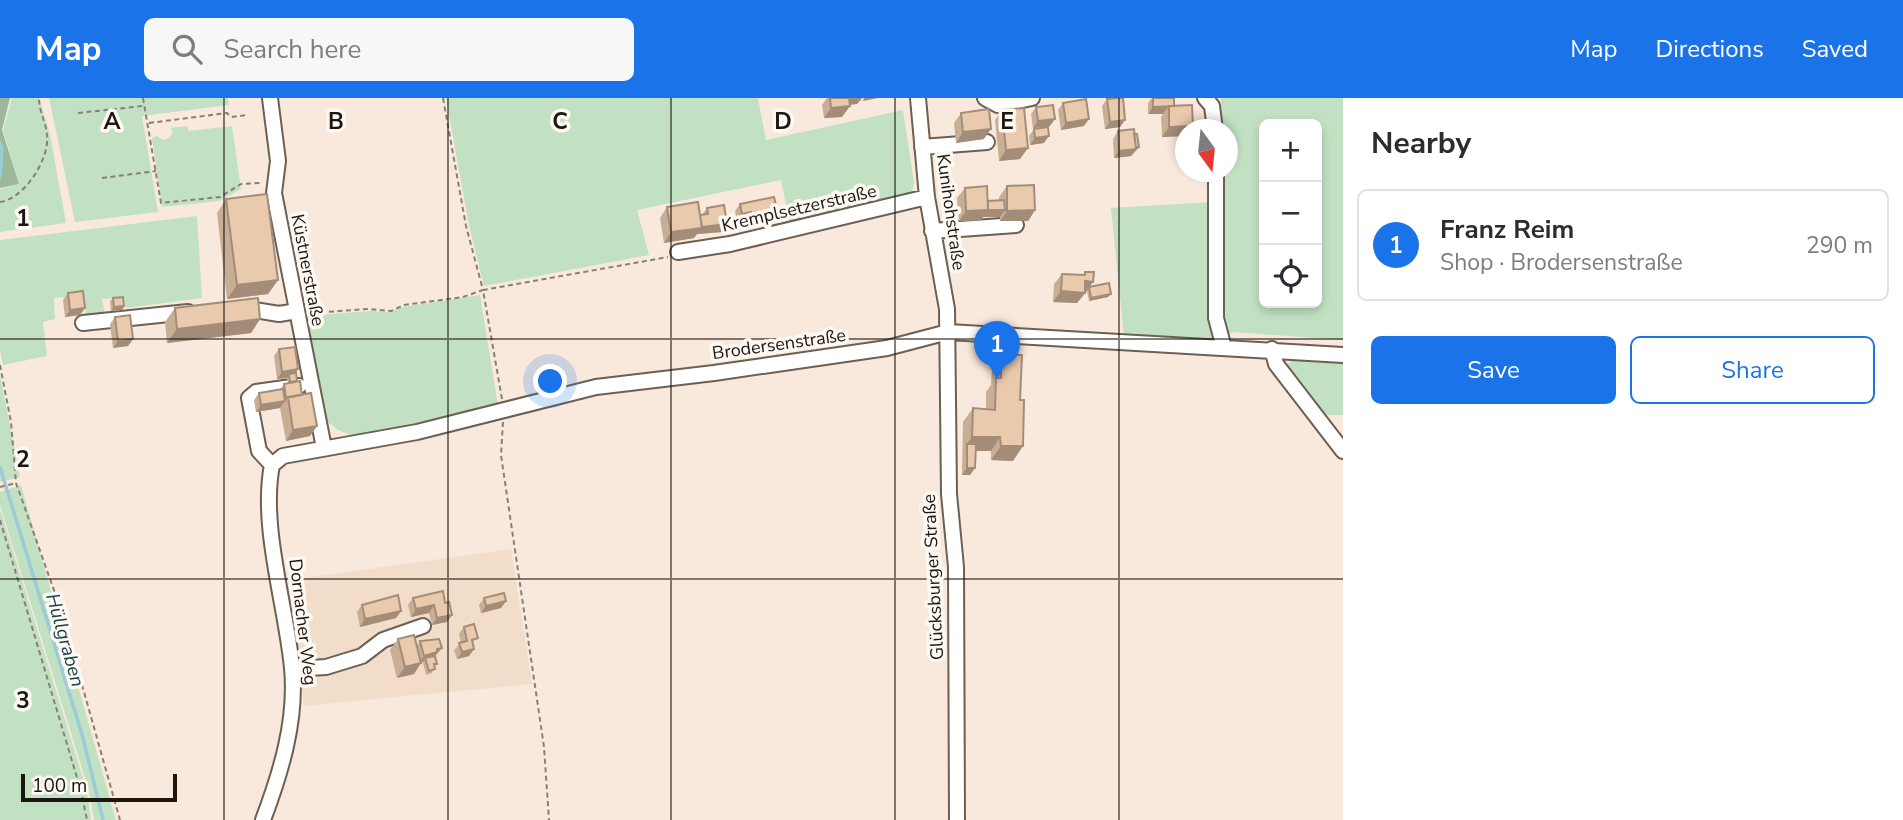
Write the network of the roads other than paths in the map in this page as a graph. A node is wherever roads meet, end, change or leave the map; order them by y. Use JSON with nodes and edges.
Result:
{"nodes":[{"id":1,"x":270,"y":98,"type":"edge"},
{"id":2,"x":918,"y":98,"type":"edge"},
{"id":3,"x":985,"y":98,"type":"edge"},
{"id":4,"x":1032,"y":98,"type":"edge"},
{"id":5,"x":1205,"y":98,"type":"edge"},
{"id":6,"x":1214,"y":119,"type":"edge"},
{"id":7,"x":987,"y":142,"type":"dead end"},
{"id":8,"x":922,"y":147,"type":"junction"},
{"id":9,"x":1216,"y":182,"type":"edge"},
{"id":10,"x":927,"y":197,"type":"junction"},
{"id":11,"x":1016,"y":225,"type":"dead end"},
{"id":12,"x":932,"y":231,"type":"junction"},
{"id":13,"x":678,"y":252,"type":"road end"},
{"id":14,"x":230,"y":308,"type":"edge"},
{"id":15,"x":203,"y":311,"type":"edge"},
{"id":16,"x":297,"y":311,"type":"junction"},
{"id":17,"x":83,"y":323,"type":"dead end"},
{"id":18,"x":948,"y":332,"type":"junction"},
{"id":19,"x":1224,"y":348,"type":"junction"},
{"id":20,"x":1272,"y":349,"type":"junction"},
{"id":21,"x":1343,"y":355,"type":"edge"},
{"id":22,"x":311,"y":384,"type":"junction"},
{"id":23,"x":318,"y":418,"type":"junction"},
{"id":24,"x":353,"y":442,"type":"junction"},
{"id":25,"x":324,"y":448,"type":"junction"},
{"id":26,"x":1343,"y":451,"type":"edge"},
{"id":27,"x":272,"y":465,"type":"junction"},
{"id":28,"x":424,"y":626,"type":"dead end"},
{"id":29,"x":292,"y":669,"type":"junction"},
{"id":30,"x":263,"y":820,"type":"edge"},
{"id":31,"x":957,"y":820,"type":"edge"}],
"edges":[{"from":1,"to":16,"type":"street","name":"Küstnerstraße"},
{"from":2,"to":8,"type":"street","name":"Kunihohstraße"},
{"from":3,"to":4,"type":"street"},
{"from":5,"to":6,"type":"street"},
{"from":7,"to":8,"type":"street"},
{"from":8,"to":10,"type":"street","name":"Kunihohstraße"},
{"from":9,"to":19,"type":"street"},
{"from":10,"to":12,"type":"street","name":"Kunihohstraße"},
{"from":10,"to":13,"type":"street","name":"Kremplsetzerstraße"},
{"from":11,"to":12,"type":"street"},
{"from":12,"to":18,"type":"street","name":"Kunihohstraße"},
{"from":14,"to":16,"type":"street"},
{"from":15,"to":17,"type":"street"},
{"from":16,"to":22,"type":"street","name":"Küstnerstraße"},
{"from":18,"to":19,"type":"street","name":"Brodersenstraße"},
{"from":18,"to":24,"type":"street","name":"Brodersenstraße"},
{"from":18,"to":31,"type":"street","name":"Glücksburger Straße"},
{"from":19,"to":20,"type":"street","name":"Brodersenstraße"},
{"from":20,"to":21,"type":"street","name":"Brodersenstraße"},
{"from":20,"to":26,"type":"street"},
{"from":22,"to":23,"type":"street","name":"Küstnerstraße"},
{"from":22,"to":27,"type":"street"},
{"from":23,"to":24,"type":"street"},
{"from":23,"to":25,"type":"street","name":"Küstnerstraße"},
{"from":24,"to":25,"type":"street","name":"Brodersenstraße"},
{"from":25,"to":27,"type":"street","name":"Brodersenstraße"},
{"from":27,"to":29,"type":"street","name":"Dornacher Weg"},
{"from":28,"to":29,"type":"street"},
{"from":29,"to":30,"type":"street","name":"Dornacher Weg"}]}
